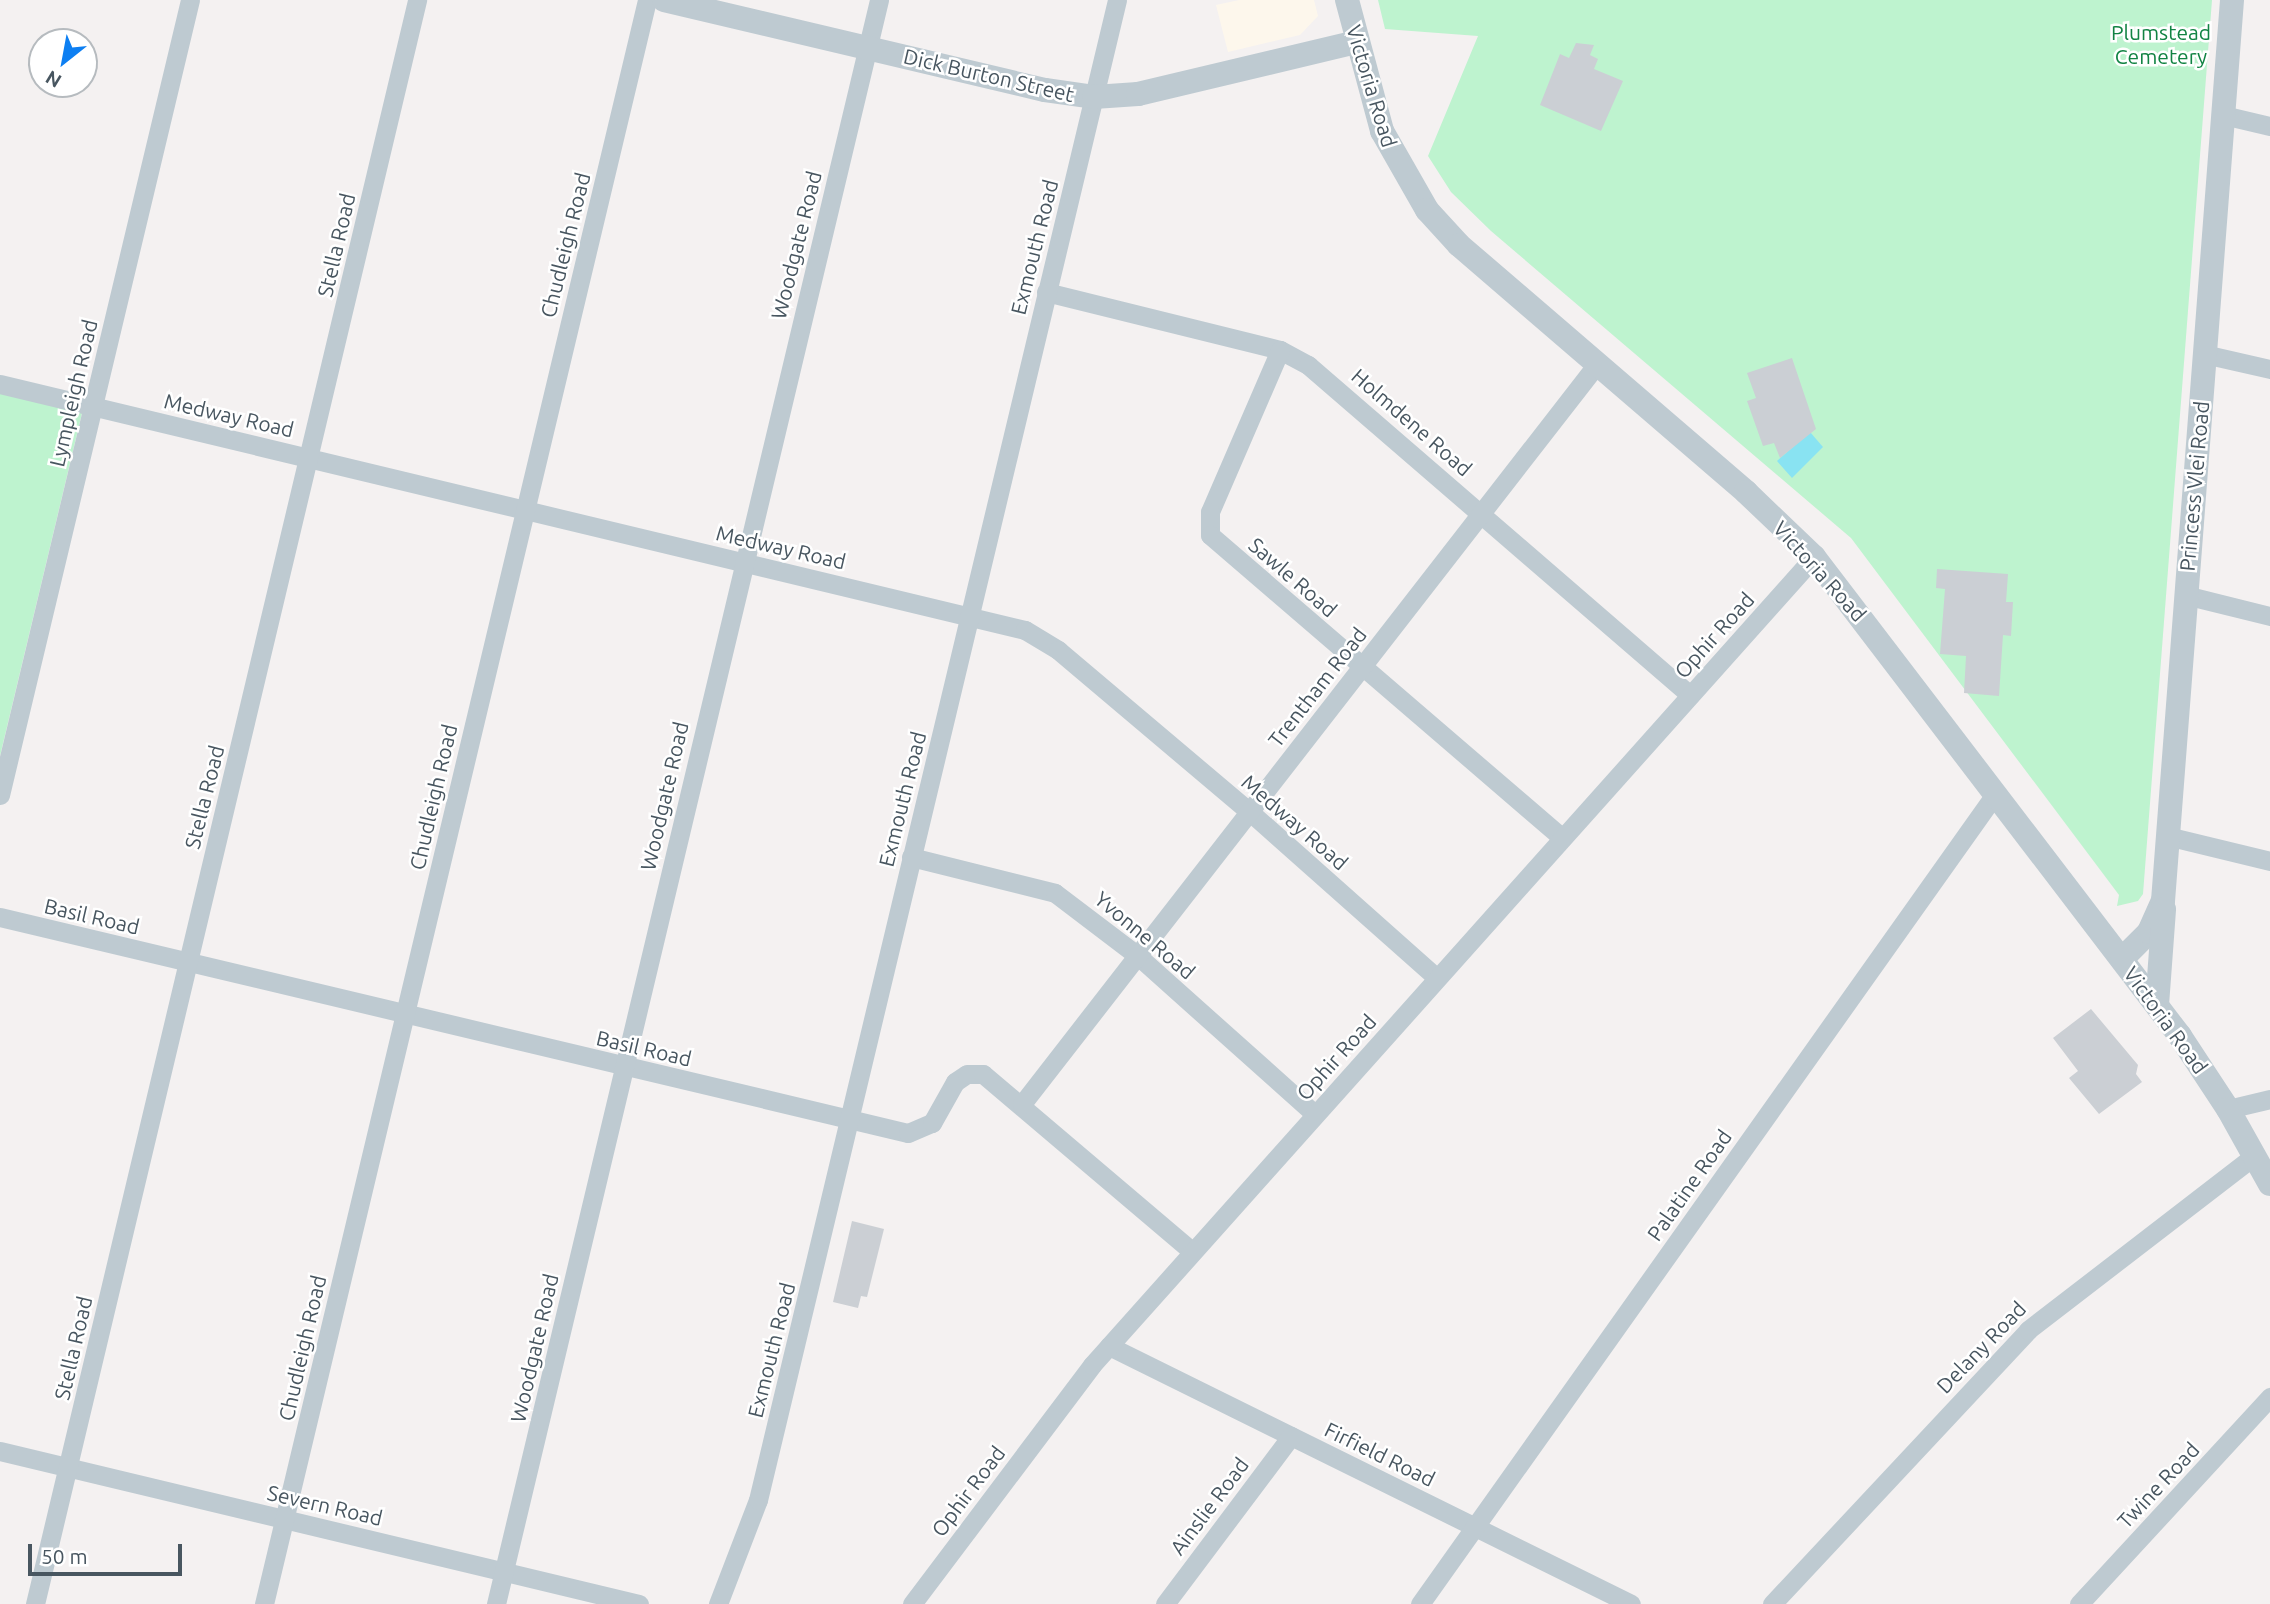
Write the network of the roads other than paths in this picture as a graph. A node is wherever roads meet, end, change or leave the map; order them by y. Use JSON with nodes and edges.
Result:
{"nodes":[{"id":1,"x":190,"y":0,"type":"edge"},
{"id":2,"x":418,"y":0,"type":"edge"},
{"id":3,"x":647,"y":0,"type":"edge"},
{"id":4,"x":664,"y":0,"type":"edge"},
{"id":5,"x":879,"y":0,"type":"edge"},
{"id":6,"x":1117,"y":0,"type":"edge"},
{"id":7,"x":1347,"y":0,"type":"edge"},
{"id":8,"x":2232,"y":0,"type":"edge"},
{"id":9,"x":1357,"y":42,"type":"junction"},
{"id":10,"x":868,"y":47,"type":"junction"},
{"id":11,"x":1094,"y":97,"type":"junction"},
{"id":12,"x":2223,"y":115,"type":"junction"},
{"id":13,"x":2270,"y":126,"type":"edge"},
{"id":14,"x":1046,"y":292,"type":"junction"},
{"id":15,"x":1280,"y":350,"type":"junction"},
{"id":16,"x":2204,"y":354,"type":"junction"},
{"id":17,"x":1597,"y":364,"type":"junction"},
{"id":18,"x":2270,"y":369,"type":"edge"},
{"id":19,"x":0,"y":384,"type":"edge"},
{"id":20,"x":94,"y":406,"type":"junction"},
{"id":21,"x":309,"y":458,"type":"junction"},
{"id":22,"x":524,"y":509,"type":"junction"},
{"id":23,"x":1483,"y":512,"type":"junction"},
{"id":24,"x":1814,"y":557,"type":"junction"},
{"id":25,"x":743,"y":561,"type":"junction"},
{"id":26,"x":2185,"y":595,"type":"junction"},
{"id":27,"x":970,"y":616,"type":"junction"},
{"id":28,"x":2270,"y":616,"type":"edge"},
{"id":29,"x":1361,"y":666,"type":"junction"},
{"id":30,"x":1690,"y":695,"type":"junction"},
{"id":31,"x":1996,"y":793,"type":"junction"},
{"id":32,"x":0,"y":795,"type":"edge"},
{"id":33,"x":1250,"y":812,"type":"junction"},
{"id":34,"x":2167,"y":836,"type":"junction"},
{"id":35,"x":1562,"y":838,"type":"junction"},
{"id":36,"x":911,"y":857,"type":"junction"},
{"id":37,"x":2270,"y":861,"type":"edge"},
{"id":38,"x":2163,"y":901,"type":"junction"},
{"id":39,"x":0,"y":917,"type":"edge"},
{"id":40,"x":1138,"y":956,"type":"junction"},
{"id":41,"x":2122,"y":959,"type":"junction"},
{"id":42,"x":187,"y":962,"type":"junction"},
{"id":43,"x":1437,"y":978,"type":"junction"},
{"id":44,"x":2157,"y":1005,"type":"junction"},
{"id":45,"x":405,"y":1014,"type":"junction"},
{"id":46,"x":624,"y":1067,"type":"junction"},
{"id":47,"x":2270,"y":1100,"type":"edge"},
{"id":48,"x":1023,"y":1104,"type":"junction"},
{"id":49,"x":2228,"y":1109,"type":"junction"},
{"id":50,"x":1315,"y":1114,"type":"junction"},
{"id":51,"x":850,"y":1120,"type":"junction"},
{"id":52,"x":2254,"y":1156,"type":"junction"},
{"id":53,"x":2270,"y":1184,"type":"edge"},
{"id":54,"x":1192,"y":1251,"type":"junction"},
{"id":55,"x":1109,"y":1346,"type":"junction"},
{"id":56,"x":2270,"y":1397,"type":"edge"},
{"id":57,"x":1291,"y":1436,"type":"junction"},
{"id":58,"x":0,"y":1451,"type":"edge"},
{"id":59,"x":68,"y":1467,"type":"junction"},
{"id":60,"x":284,"y":1519,"type":"junction"},
{"id":61,"x":1477,"y":1528,"type":"junction"},
{"id":62,"x":504,"y":1571,"type":"junction"},
{"id":63,"x":35,"y":1604,"type":"edge"},
{"id":64,"x":264,"y":1604,"type":"edge"},
{"id":65,"x":496,"y":1604,"type":"edge"},
{"id":66,"x":639,"y":1604,"type":"edge"},
{"id":67,"x":718,"y":1604,"type":"edge"},
{"id":68,"x":912,"y":1604,"type":"edge"},
{"id":69,"x":1165,"y":1604,"type":"edge"},
{"id":70,"x":1420,"y":1604,"type":"edge"},
{"id":71,"x":1631,"y":1604,"type":"edge"},
{"id":72,"x":1772,"y":1604,"type":"edge"},
{"id":73,"x":2079,"y":1604,"type":"edge"}],
"edges":[{"from":1,"to":20,"type":"street","name":"Lympleigh Road"},
{"from":2,"to":21,"type":"street","name":"Stella Road"},
{"from":3,"to":22,"type":"street","name":"Chudleigh Road"},
{"from":4,"to":10,"type":"street","name":"Dick Burton Street"},
{"from":5,"to":10,"type":"street","name":"Woodgate Road"},
{"from":6,"to":11,"type":"street","name":"Exmouth Road"},
{"from":7,"to":9,"type":"street","name":"Victoria Road"},
{"from":8,"to":12,"type":"street","name":"Princess Vlei Road"},
{"from":9,"to":11,"type":"street","name":"Dick Burton Street"},
{"from":9,"to":17,"type":"street","name":"Victoria Road"},
{"from":10,"to":11,"type":"street","name":"Dick Burton Street"},
{"from":10,"to":25,"type":"street","name":"Woodgate Road"},
{"from":11,"to":14,"type":"street","name":"Exmouth Road"},
{"from":12,"to":13,"type":"street"},
{"from":12,"to":16,"type":"street","name":"Princess Vlei Road"},
{"from":14,"to":15,"type":"street","name":"Holmdene Road"},
{"from":14,"to":27,"type":"street","name":"Exmouth Road"},
{"from":15,"to":23,"type":"street","name":"Holmdene Road"},
{"from":15,"to":29,"type":"street","name":"Sawle Road"},
{"from":16,"to":18,"type":"street"},
{"from":16,"to":26,"type":"street","name":"Princess Vlei Road"},
{"from":17,"to":23,"type":"street","name":"Trentham Road"},
{"from":17,"to":24,"type":"street","name":"Victoria Road"},
{"from":19,"to":20,"type":"street","name":"Medway Road"},
{"from":20,"to":21,"type":"street","name":"Medway Road"},
{"from":20,"to":32,"type":"street","name":"Lympleigh Road"},
{"from":21,"to":22,"type":"street","name":"Medway Road"},
{"from":21,"to":42,"type":"street","name":"Stella Road"},
{"from":22,"to":25,"type":"street","name":"Medway Road"},
{"from":22,"to":45,"type":"street","name":"Chudleigh Road"},
{"from":23,"to":29,"type":"street","name":"Trentham Road"},
{"from":23,"to":30,"type":"street","name":"Holmdene Road"},
{"from":24,"to":30,"type":"street","name":"Ophir Road"},
{"from":24,"to":31,"type":"street","name":"Victoria Road"},
{"from":25,"to":27,"type":"street","name":"Medway Road"},
{"from":25,"to":46,"type":"street","name":"Woodgate Road"},
{"from":26,"to":28,"type":"street"},
{"from":26,"to":34,"type":"street","name":"Princess Vlei Road"},
{"from":27,"to":33,"type":"street","name":"Medway Road"},
{"from":27,"to":36,"type":"street","name":"Exmouth Road"},
{"from":29,"to":33,"type":"street","name":"Trentham Road"},
{"from":29,"to":35,"type":"street","name":"Sawle Road"},
{"from":30,"to":35,"type":"street","name":"Ophir Road"},
{"from":31,"to":41,"type":"street","name":"Victoria Road"},
{"from":31,"to":61,"type":"street","name":"Palatine Road"},
{"from":33,"to":40,"type":"street","name":"Trentham Road"},
{"from":33,"to":43,"type":"street","name":"Medway Road"},
{"from":34,"to":37,"type":"street"},
{"from":34,"to":38,"type":"street","name":"Princess Vlei Road"},
{"from":35,"to":43,"type":"street","name":"Ophir Road"},
{"from":36,"to":40,"type":"street","name":"Yvonne Road"},
{"from":36,"to":51,"type":"street","name":"Exmouth Road"},
{"from":38,"to":41,"type":"street","name":"Princess Vlei Road"},
{"from":38,"to":44,"type":"street"},
{"from":39,"to":42,"type":"street","name":"Basil Road"},
{"from":40,"to":48,"type":"street","name":"Trentham Road"},
{"from":40,"to":50,"type":"street","name":"Yvonne Road"},
{"from":41,"to":44,"type":"street","name":"Victoria Road"},
{"from":42,"to":45,"type":"street","name":"Basil Road"},
{"from":42,"to":59,"type":"street","name":"Stella Road"},
{"from":43,"to":50,"type":"street","name":"Ophir Road"},
{"from":44,"to":49,"type":"street","name":"Victoria Road"},
{"from":45,"to":46,"type":"street","name":"Basil Road"},
{"from":45,"to":60,"type":"street","name":"Chudleigh Road"},
{"from":46,"to":51,"type":"street","name":"Basil Road"},
{"from":46,"to":62,"type":"street","name":"Woodgate Road"},
{"from":47,"to":49,"type":"street"},
{"from":48,"to":51,"type":"street","name":"Basil Road"},
{"from":48,"to":54,"type":"street","name":"Basil Road"},
{"from":49,"to":52,"type":"street","name":"Victoria Road"},
{"from":50,"to":54,"type":"street","name":"Ophir Road"},
{"from":51,"to":67,"type":"street","name":"Exmouth Road"},
{"from":52,"to":53,"type":"street","name":"Victoria Road"},
{"from":52,"to":72,"type":"street","name":"Delany Road"},
{"from":54,"to":55,"type":"street","name":"Ophir Road"},
{"from":55,"to":57,"type":"street","name":"Firfield Road"},
{"from":55,"to":68,"type":"street","name":"Ophir Road"},
{"from":56,"to":73,"type":"street","name":"Twine Road"},
{"from":57,"to":61,"type":"street","name":"Firfield Road"},
{"from":57,"to":69,"type":"street","name":"Ainslie Road"},
{"from":58,"to":59,"type":"street","name":"Severn Road"},
{"from":59,"to":60,"type":"street","name":"Severn Road"},
{"from":59,"to":63,"type":"street","name":"Stella Road"},
{"from":60,"to":62,"type":"street","name":"Severn Road"},
{"from":60,"to":64,"type":"street","name":"Chudleigh Road"},
{"from":61,"to":70,"type":"street","name":"Palatine Road"},
{"from":61,"to":71,"type":"street","name":"Firfield Road"},
{"from":62,"to":65,"type":"street","name":"Woodgate Road"},
{"from":62,"to":66,"type":"street","name":"Severn Road"}]}
